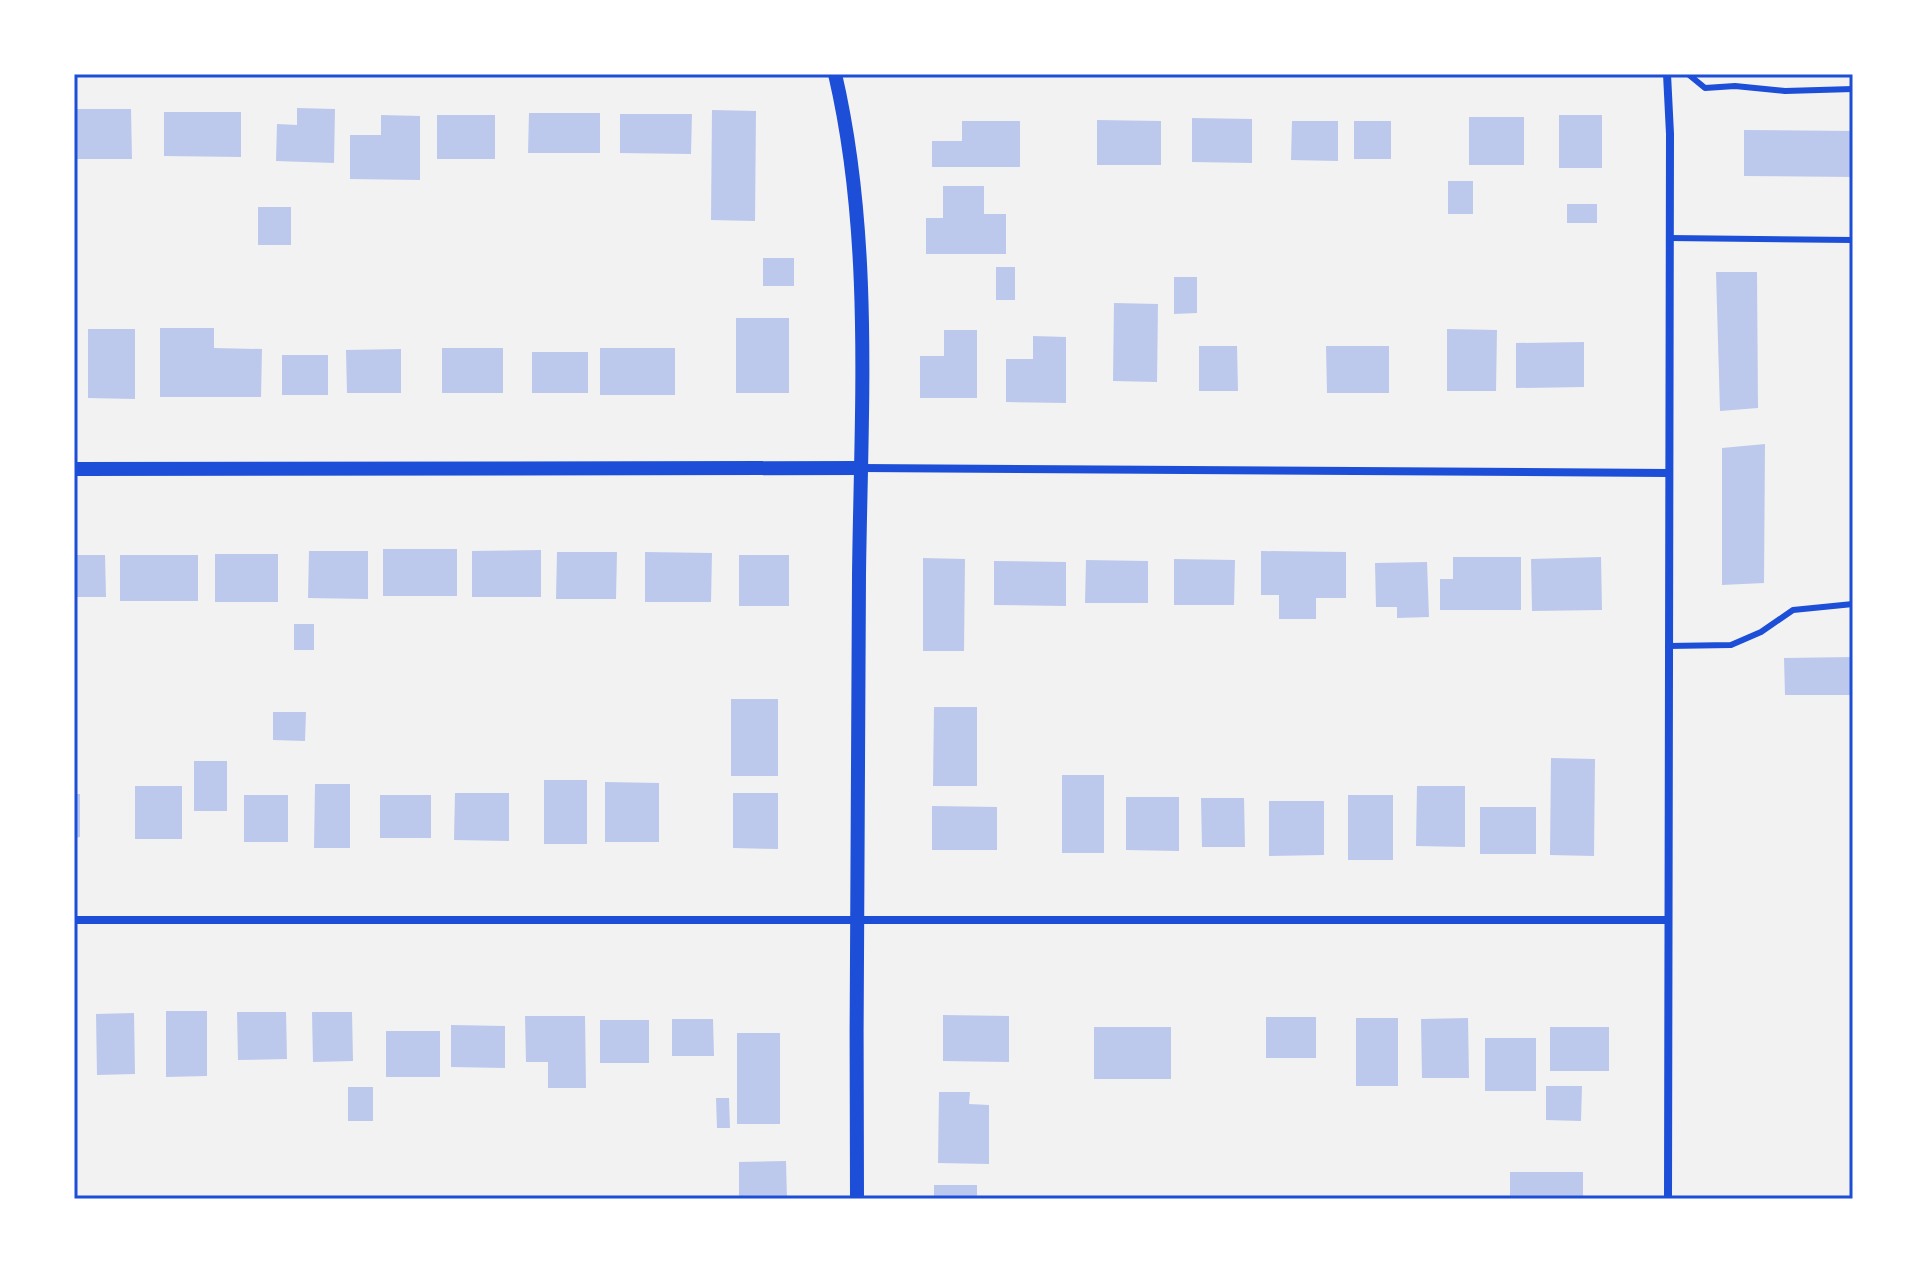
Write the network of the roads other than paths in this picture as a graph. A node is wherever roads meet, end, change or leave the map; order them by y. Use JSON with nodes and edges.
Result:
{"nodes":[{"id":1,"x":835,"y":74,"type":"edge"},
{"id":2,"x":1667,"y":74,"type":"edge"},
{"id":3,"x":1688,"y":74,"type":"edge"},
{"id":4,"x":1853,"y":89,"type":"edge"},
{"id":5,"x":1669,"y":238,"type":"junction"},
{"id":6,"x":1853,"y":240,"type":"edge"},
{"id":7,"x":861,"y":468,"type":"junction"},
{"id":8,"x":74,"y":469,"type":"edge"},
{"id":9,"x":1668,"y":473,"type":"junction"},
{"id":10,"x":1853,"y":604,"type":"edge"},
{"id":11,"x":1668,"y":646,"type":"junction"},
{"id":12,"x":855,"y":918,"type":"junction"},
{"id":13,"x":74,"y":920,"type":"edge"},
{"id":14,"x":1668,"y":920,"type":"junction"},
{"id":15,"x":857,"y":1199,"type":"edge"},
{"id":16,"x":1668,"y":1199,"type":"edge"}],
"edges":[{"from":1,"to":7,"type":"street"},
{"from":2,"to":5,"type":"street"},
{"from":3,"to":4,"type":"lane"},
{"from":5,"to":6,"type":"lane"},
{"from":5,"to":9,"type":"street"},
{"from":7,"to":8,"type":"street"},
{"from":7,"to":9,"type":"street"},
{"from":7,"to":12,"type":"street"},
{"from":9,"to":11,"type":"street"},
{"from":10,"to":11,"type":"lane"},
{"from":11,"to":14,"type":"street"},
{"from":12,"to":13,"type":"street"},
{"from":12,"to":14,"type":"street"},
{"from":12,"to":15,"type":"street"},
{"from":14,"to":16,"type":"street"}]}
